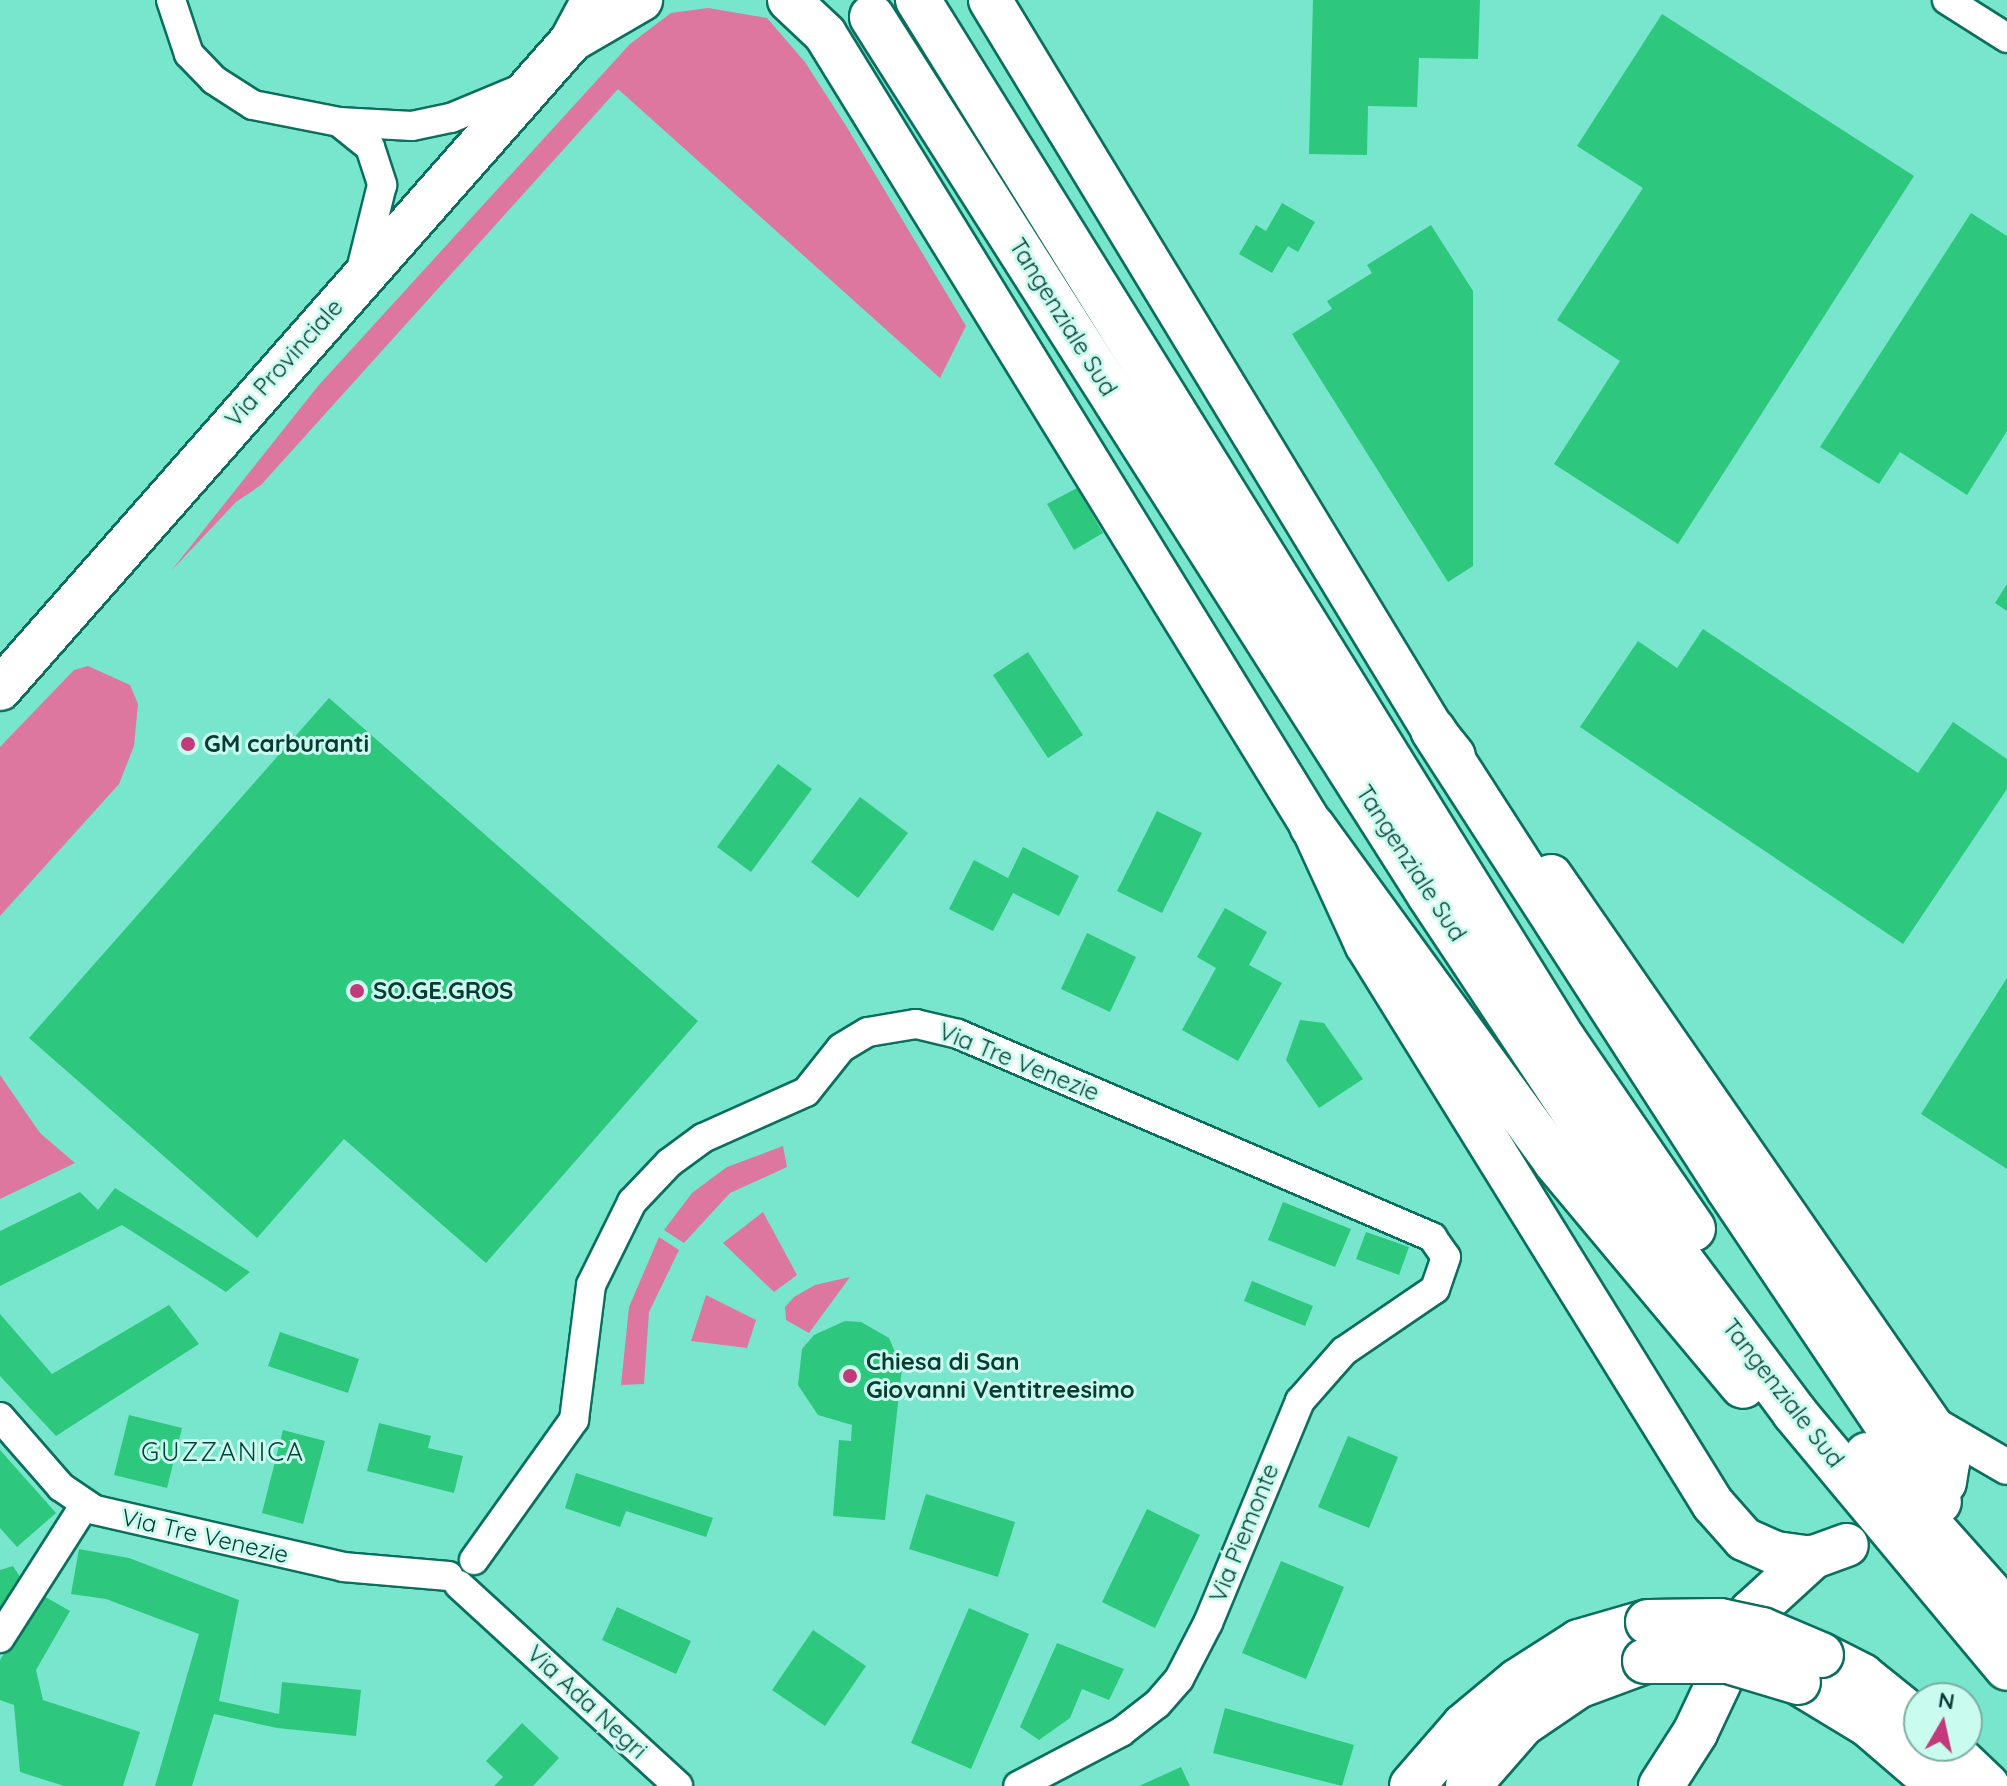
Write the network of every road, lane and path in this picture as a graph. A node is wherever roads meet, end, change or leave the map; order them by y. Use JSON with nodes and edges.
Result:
{"nodes":[{"id":1,"x":171,"y":0,"type":"edge"},
{"id":2,"x":593,"y":0,"type":"edge"},
{"id":3,"x":641,"y":0,"type":"edge"},
{"id":4,"x":789,"y":0,"type":"edge"},
{"id":5,"x":918,"y":0,"type":"edge"},
{"id":6,"x":990,"y":0,"type":"edge"},
{"id":7,"x":1947,"y":0,"type":"edge"},
{"id":8,"x":872,"y":17,"type":"dead end"},
{"id":9,"x":2007,"y":38,"type":"edge"},
{"id":10,"x":571,"y":41,"type":"junction"},
{"id":11,"x":532,"y":85,"type":"junction"},
{"id":12,"x":339,"y":122,"type":"junction"},
{"id":13,"x":358,"y":280,"type":"junction"},
{"id":14,"x":0,"y":689,"type":"edge"},
{"id":15,"x":1433,"y":730,"type":"junction"},
{"id":16,"x":1312,"y":826,"type":"junction"},
{"id":17,"x":1446,"y":1257,"type":"joint"},
{"id":18,"x":1794,"y":1412,"type":"junction"},
{"id":19,"x":0,"y":1417,"type":"edge"},
{"id":20,"x":1928,"y":1421,"type":"junction"},
{"id":21,"x":2007,"y":1468,"type":"edge"},
{"id":22,"x":1945,"y":1483,"type":"joint"},
{"id":23,"x":84,"y":1506,"type":"junction"},
{"id":24,"x":1829,"y":1552,"type":"joint"},
{"id":25,"x":464,"y":1575,"type":"junction"},
{"id":26,"x":2007,"y":1604,"type":"edge"},
{"id":27,"x":2007,"y":1612,"type":"edge"},
{"id":28,"x":0,"y":1638,"type":"edge"},
{"id":29,"x":1647,"y":1642,"type":"junction"},
{"id":30,"x":1810,"y":1668,"type":"junction"},
{"id":31,"x":2007,"y":1668,"type":"edge"},
{"id":32,"x":1903,"y":1709,"type":"edge"},
{"id":33,"x":1955,"y":1773,"type":"edge"},
{"id":34,"x":678,"y":1786,"type":"edge"},
{"id":35,"x":1018,"y":1786,"type":"edge"},
{"id":36,"x":1412,"y":1786,"type":"edge"},
{"id":37,"x":1468,"y":1786,"type":"edge"},
{"id":38,"x":1661,"y":1786,"type":"edge"}],
"edges":[{"from":1,"to":12,"type":"street"},
{"from":2,"to":10,"type":"main road"},
{"from":3,"to":10,"type":"main road"},
{"from":4,"to":16,"type":"main road"},
{"from":5,"to":27,"type":"highway","name":"Tangenziale Sud"},
{"from":6,"to":15,"type":"main road"},
{"from":7,"to":9,"type":"street"},
{"from":8,"to":18,"type":"highway","name":"Tangenziale Sud"},
{"from":10,"to":11,"type":"main road","name":"Via Provinciale"},
{"from":11,"to":12,"type":"street"},
{"from":11,"to":13,"type":"main road","name":"Via Provinciale"},
{"from":12,"to":13,"type":"street"},
{"from":13,"to":14,"type":"main road","name":"Via Provinciale"},
{"from":15,"to":20,"type":"main road"},
{"from":15,"to":26,"type":"highway"},
{"from":16,"to":18,"type":"highway"},
{"from":16,"to":24,"type":"main road"},
{"from":17,"to":25,"type":"street","name":"Via Tre Venezie"},
{"from":17,"to":35,"type":"street","name":"Via Piemonte"},
{"from":18,"to":31,"type":"highway","name":"Tangenziale Sud"},
{"from":19,"to":23,"type":"street","name":"Via Tre Venezie"},
{"from":20,"to":21,"type":"street"},
{"from":20,"to":22,"type":"main road"},
{"from":21,"to":22,"type":"street"},
{"from":23,"to":25,"type":"street","name":"Via Tre Venezie"},
{"from":23,"to":28,"type":"street"},
{"from":24,"to":38,"type":"highway"},
{"from":25,"to":34,"type":"street","name":"Via Ada Negri"},
{"from":29,"to":30,"type":"highway","bridge":true},
{"from":29,"to":36,"type":"highway"},
{"from":29,"to":37,"type":"highway"},
{"from":30,"to":32,"type":"highway"},
{"from":30,"to":33,"type":"highway"}]}
